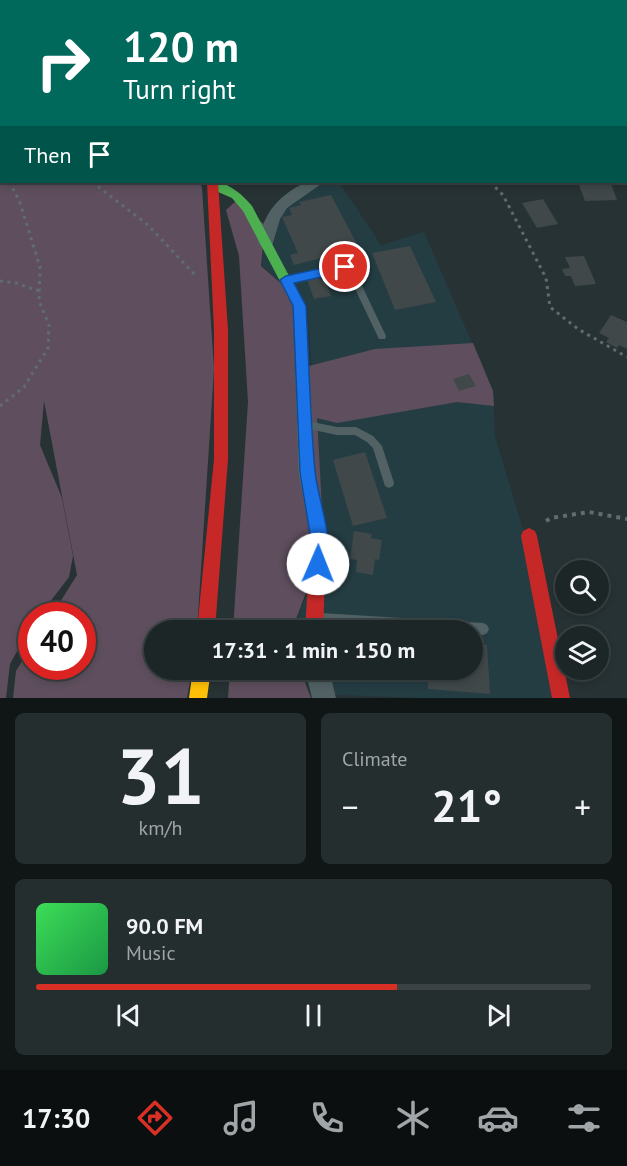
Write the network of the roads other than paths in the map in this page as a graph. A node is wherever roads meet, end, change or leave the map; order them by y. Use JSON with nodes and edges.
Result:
{"nodes":[{"id":1,"x":212,"y":183,"type":"edge"},
{"id":2,"x":315,"y":183,"type":"edge"},
{"id":3,"x":266,"y":243,"type":"junction"},
{"id":4,"x":286,"y":280,"type":"junction"},
{"id":5,"x":382,"y":336,"type":"dead end"},
{"id":6,"x":305,"y":425,"type":"junction"},
{"id":7,"x":390,"y":483,"type":"dead end"},
{"id":8,"x":529,"y":536,"type":"road end"},
{"id":9,"x":207,"y":620,"type":"edge"},
{"id":10,"x":314,"y":620,"type":"edge"},
{"id":11,"x":200,"y":680,"type":"edge"},
{"id":12,"x":320,"y":680,"type":"edge"},
{"id":13,"x":198,"y":698,"type":"edge"},
{"id":14,"x":324,"y":698,"type":"edge"},
{"id":15,"x":561,"y":698,"type":"edge"}],
"edges":[{"from":1,"to":3,"type":"street"},
{"from":1,"to":9,"type":"street"},
{"from":2,"to":3,"type":"street"},
{"from":3,"to":4,"type":"street"},
{"from":4,"to":5,"type":"lane"},
{"from":4,"to":6,"type":"street"},
{"from":6,"to":7,"type":"lane"},
{"from":6,"to":10,"type":"street"},
{"from":8,"to":15,"type":"street"},
{"from":11,"to":13,"type":"street"},
{"from":12,"to":14,"type":"street"}]}
